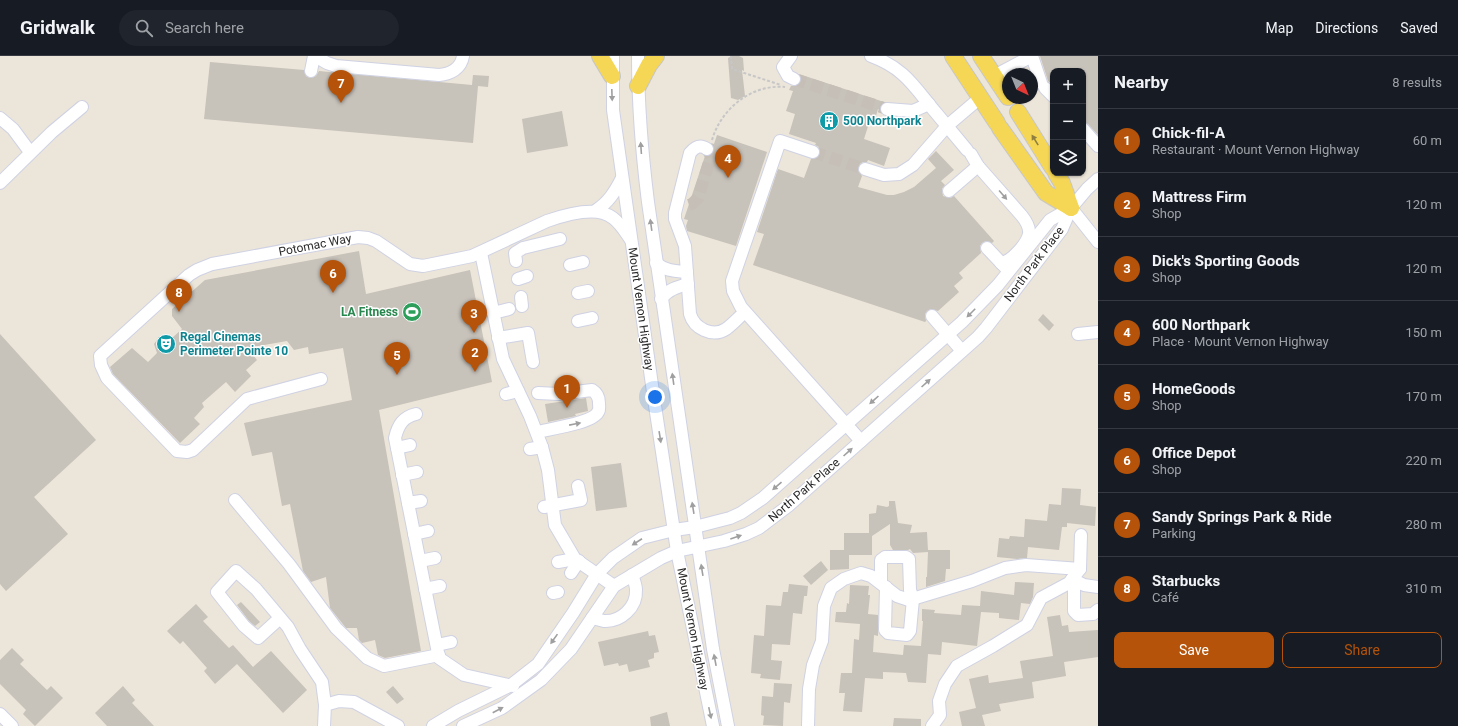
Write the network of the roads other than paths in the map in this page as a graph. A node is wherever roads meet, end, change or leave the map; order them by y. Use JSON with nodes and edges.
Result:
{"nodes":[{"id":1,"x":314,"y":56,"type":"edge"},
{"id":2,"x":463,"y":56,"type":"edge"},
{"id":3,"x":600,"y":56,"type":"edge"},
{"id":4,"x":612,"y":56,"type":"edge"},
{"id":5,"x":638,"y":56,"type":"edge"},
{"id":6,"x":656,"y":56,"type":"edge"},
{"id":7,"x":791,"y":56,"type":"edge"},
{"id":8,"x":871,"y":56,"type":"edge"},
{"id":9,"x":953,"y":56,"type":"edge"},
{"id":10,"x":981,"y":56,"type":"edge"},
{"id":11,"x":1032,"y":56,"type":"edge"},
{"id":12,"x":311,"y":71,"type":"dead end"},
{"id":13,"x":612,"y":76,"type":"junction"},
{"id":14,"x":994,"y":76,"type":"junction"},
{"id":15,"x":794,"y":78,"type":"tunnel mouth"},
{"id":16,"x":638,"y":86,"type":"junction"},
{"id":17,"x":1002,"y":88,"type":"edge"},
{"id":18,"x":1046,"y":89,"type":"edge"},
{"id":19,"x":980,"y":98,"type":"junction"},
{"id":20,"x":929,"y":104,"type":"junction"},
{"id":21,"x":1012,"y":104,"type":"edge"},
{"id":22,"x":82,"y":107,"type":"dead end"},
{"id":23,"x":886,"y":109,"type":"tunnel mouth"},
{"id":24,"x":0,"y":118,"type":"edge"},
{"id":25,"x":947,"y":126,"type":"junction"},
{"id":26,"x":1086,"y":132,"type":"edge"},
{"id":27,"x":709,"y":146,"type":"road end"},
{"id":28,"x":1098,"y":146,"type":"edge"},
{"id":29,"x":30,"y":152,"type":"junction"},
{"id":30,"x":813,"y":152,"type":"tunnel mouth"},
{"id":31,"x":1050,"y":163,"type":"edge"},
{"id":32,"x":978,"y":166,"type":"junction"},
{"id":33,"x":865,"y":170,"type":"tunnel mouth"},
{"id":34,"x":3,"y":175,"type":"edge"},
{"id":35,"x":1058,"y":176,"type":"edge"},
{"id":36,"x":622,"y":178,"type":"junction"},
{"id":37,"x":1098,"y":179,"type":"edge"},
{"id":38,"x":950,"y":190,"type":"dead end"},
{"id":39,"x":679,"y":195,"type":"junction"},
{"id":40,"x":689,"y":204,"type":"dead end"},
{"id":41,"x":1071,"y":208,"type":"junction"},
{"id":42,"x":595,"y":211,"type":"junction"},
{"id":43,"x":560,"y":239,"type":"dead end"},
{"id":44,"x":631,"y":240,"type":"junction"},
{"id":45,"x":1098,"y":242,"type":"edge"},
{"id":46,"x":987,"y":248,"type":"dead end"},
{"id":47,"x":481,"y":253,"type":"junction"},
{"id":48,"x":516,"y":261,"type":"dead end"},
{"id":49,"x":583,"y":262,"type":"dead end"},
{"id":50,"x":656,"y":263,"type":"junction"},
{"id":51,"x":570,"y":265,"type":"dead end"},
{"id":52,"x":1005,"y":267,"type":"junction"},
{"id":53,"x":687,"y":272,"type":"junction"},
{"id":54,"x":1022,"y":282,"type":"junction"},
{"id":55,"x":688,"y":284,"type":"junction"},
{"id":56,"x":661,"y":299,"type":"junction"},
{"id":57,"x":509,"y":309,"type":"dead end"},
{"id":58,"x":745,"y":312,"type":"junction"},
{"id":59,"x":493,"y":313,"type":"junction"},
{"id":60,"x":932,"y":316,"type":"dead end"},
{"id":61,"x":592,"y":318,"type":"dead end"},
{"id":62,"x":578,"y":321,"type":"dead end"},
{"id":63,"x":1098,"y":332,"type":"edge"},
{"id":64,"x":948,"y":334,"type":"junction"},
{"id":65,"x":1078,"y":334,"type":"dead end"},
{"id":66,"x":498,"y":338,"type":"junction"},
{"id":67,"x":962,"y":350,"type":"junction"},
{"id":68,"x":533,"y":362,"type":"dead end"},
{"id":69,"x":321,"y":379,"type":"dead end"},
{"id":70,"x":565,"y":388,"type":"dead end"},
{"id":71,"x":538,"y":393,"type":"junction"},
{"id":72,"x":506,"y":394,"type":"dead end"},
{"id":73,"x":520,"y":394,"type":"junction"},
{"id":74,"x":416,"y":414,"type":"dead end"},
{"id":75,"x":846,"y":425,"type":"junction"},
{"id":76,"x":557,"y":435,"type":"dead end"},
{"id":77,"x":861,"y":441,"type":"junction"},
{"id":78,"x":537,"y":442,"type":"junction"},
{"id":79,"x":410,"y":445,"type":"dead end"},
{"id":80,"x":397,"y":448,"type":"junction"},
{"id":81,"x":416,"y":472,"type":"dead end"},
{"id":82,"x":793,"y":472,"type":"junction"},
{"id":83,"x":402,"y":474,"type":"junction"},
{"id":84,"x":578,"y":486,"type":"dead end"},
{"id":85,"x":806,"y":490,"type":"junction"},
{"id":86,"x":235,"y":500,"type":"dead end"},
{"id":87,"x":421,"y":501,"type":"dead end"},
{"id":88,"x":408,"y":503,"type":"junction"},
{"id":89,"x":548,"y":506,"type":"junction"},
{"id":90,"x":695,"y":527,"type":"junction"},
{"id":91,"x":674,"y":530,"type":"junction"},
{"id":92,"x":428,"y":531,"type":"dead end"},
{"id":93,"x":414,"y":534,"type":"junction"},
{"id":94,"x":1081,"y":535,"type":"dead end"},
{"id":95,"x":698,"y":547,"type":"junction"},
{"id":96,"x":677,"y":551,"type":"junction"},
{"id":97,"x":435,"y":558,"type":"dead end"},
{"id":98,"x":577,"y":560,"type":"junction"},
{"id":99,"x":420,"y":561,"type":"junction"},
{"id":100,"x":558,"y":562,"type":"dead end"},
{"id":101,"x":571,"y":573,"type":"dead end"},
{"id":102,"x":597,"y":574,"type":"junction"},
{"id":103,"x":632,"y":575,"type":"junction"},
{"id":104,"x":1075,"y":576,"type":"junction"},
{"id":105,"x":883,"y":585,"type":"junction"},
{"id":106,"x":440,"y":586,"type":"dead end"},
{"id":107,"x":614,"y":586,"type":"junction"},
{"id":108,"x":1098,"y":587,"type":"edge"},
{"id":109,"x":426,"y":589,"type":"junction"},
{"id":110,"x":913,"y":599,"type":"junction"},
{"id":111,"x":1098,"y":610,"type":"edge"},
{"id":112,"x":280,"y":618,"type":"junction"},
{"id":113,"x":592,"y":618,"type":"junction"},
{"id":114,"x":451,"y":642,"type":"dead end"},
{"id":115,"x":438,"y":650,"type":"junction"},
{"id":116,"x":511,"y":685,"type":"junction"},
{"id":117,"x":528,"y":689,"type":"junction"},
{"id":118,"x":325,"y":705,"type":"junction"},
{"id":119,"x":0,"y":714,"type":"edge"},
{"id":120,"x":12,"y":726,"type":"edge"},
{"id":121,"x":324,"y":726,"type":"edge"},
{"id":122,"x":398,"y":726,"type":"edge"},
{"id":123,"x":433,"y":726,"type":"edge"},
{"id":124,"x":463,"y":726,"type":"edge"},
{"id":125,"x":713,"y":726,"type":"edge"},
{"id":126,"x":728,"y":726,"type":"edge"},
{"id":127,"x":808,"y":726,"type":"edge"},
{"id":128,"x":932,"y":726,"type":"edge"}],
"edges":[{"from":1,"to":2,"type":"street"},
{"from":1,"to":12,"type":"street"},
{"from":3,"to":13,"type":"main road"},
{"from":4,"to":13,"type":"street","name":"Mount Vernon Highway"},
{"from":5,"to":16,"type":"street","name":"Mount Vernon Highway"},
{"from":6,"to":16,"type":"main road"},
{"from":7,"to":15,"type":"street"},
{"from":8,"to":20,"type":"street"},
{"from":9,"to":19,"type":"main road"},
{"from":10,"to":14,"type":"main road"},
{"from":11,"to":14,"type":"street"},
{"from":11,"to":18,"type":"street"},
{"from":13,"to":36,"type":"street","name":"Mount Vernon Highway","one_way":true},
{"from":14,"to":17,"type":"main road"},
{"from":50,"to":16,"type":"street","name":"Mount Vernon Highway","one_way":true},
{"from":19,"to":25,"type":"street"},
{"from":19,"to":41,"type":"main road"},
{"from":20,"to":23,"type":"street"},
{"from":20,"to":25,"type":"street"},
{"from":31,"to":21,"type":"main road","one_way":true},
{"from":22,"to":29,"type":"street"},
{"from":24,"to":29,"type":"street"},
{"from":25,"to":32,"type":"street"},
{"from":25,"to":33,"type":"street"},
{"from":26,"to":28,"type":"street"},
{"from":27,"to":39,"type":"street"},
{"from":29,"to":34,"type":"street"},
{"from":30,"to":58,"type":"street"},
{"from":32,"to":38,"type":"street"},
{"from":32,"to":52,"type":"street","one_way":true},
{"from":35,"to":41,"type":"main road"},
{"from":36,"to":42,"type":"street"},
{"from":36,"to":44,"type":"street","name":"Mount Vernon Highway"},
{"from":37,"to":41,"type":"street"},
{"from":39,"to":40,"type":"street"},
{"from":39,"to":53,"type":"street"},
{"from":41,"to":45,"type":"street"},
{"from":41,"to":52,"type":"street","name":"North Park Place"},
{"from":41,"to":54,"type":"street","name":"North Park Place"},
{"from":42,"to":44,"type":"street"},
{"from":42,"to":47,"type":"street","name":"Potomac Way"},
{"from":43,"to":48,"type":"street"},
{"from":44,"to":91,"type":"street","name":"Mount Vernon Highway","one_way":true},
{"from":46,"to":52,"type":"street"},
{"from":47,"to":59,"type":"street"},
{"from":47,"to":69,"type":"street","name":"Potomac Way"},
{"from":49,"to":51,"type":"street"},
{"from":50,"to":53,"type":"street"},
{"from":50,"to":56,"type":"street","name":"Mount Vernon Highway"},
{"from":52,"to":54,"type":"street"},
{"from":52,"to":64,"type":"street","name":"North Park Place","one_way":true},
{"from":53,"to":55,"type":"street"},
{"from":54,"to":67,"type":"street","name":"North Park Place"},
{"from":55,"to":56,"type":"street"},
{"from":55,"to":58,"type":"street"},
{"from":90,"to":56,"type":"street","name":"Mount Vernon Highway","one_way":true},
{"from":57,"to":59,"type":"street"},
{"from":58,"to":75,"type":"street"},
{"from":59,"to":66,"type":"street"},
{"from":60,"to":64,"type":"street"},
{"from":61,"to":62,"type":"street"},
{"from":63,"to":65,"type":"street"},
{"from":64,"to":67,"type":"street"},
{"from":64,"to":75,"type":"street","name":"North Park Place","one_way":true},
{"from":66,"to":68,"type":"street"},
{"from":66,"to":73,"type":"street"},
{"from":77,"to":67,"type":"street","name":"North Park Place","one_way":true},
{"from":70,"to":71,"type":"street"},
{"from":71,"to":73,"type":"street"},
{"from":78,"to":71,"type":"street","one_way":true},
{"from":72,"to":73,"type":"street"},
{"from":73,"to":78,"type":"street"},
{"from":74,"to":80,"type":"street"},
{"from":75,"to":77,"type":"street"},
{"from":75,"to":82,"type":"street","name":"North Park Place"},
{"from":76,"to":78,"type":"street"},
{"from":85,"to":77,"type":"street","name":"North Park Place","one_way":true},
{"from":78,"to":89,"type":"street"},
{"from":79,"to":80,"type":"street"},
{"from":80,"to":83,"type":"street"},
{"from":81,"to":83,"type":"street"},
{"from":82,"to":85,"type":"street"},
{"from":82,"to":90,"type":"street","name":"North Park Place","one_way":true},
{"from":83,"to":88,"type":"street"},
{"from":84,"to":89,"type":"street"},
{"from":95,"to":85,"type":"street","name":"North Park Place","one_way":true},
{"from":86,"to":115,"type":"street"},
{"from":87,"to":88,"type":"street"},
{"from":88,"to":93,"type":"street"},
{"from":89,"to":98,"type":"street"},
{"from":90,"to":91,"type":"street","name":"North Park Place"},
{"from":90,"to":95,"type":"street","name":"Mount Vernon Highway"},
{"from":91,"to":96,"type":"street","name":"Mount Vernon Highway"},
{"from":91,"to":102,"type":"street","name":"North Park Place","one_way":true},
{"from":92,"to":93,"type":"street"},
{"from":93,"to":99,"type":"street"},
{"from":94,"to":104,"type":"street"},
{"from":95,"to":96,"type":"street","name":"North Park Place"},
{"from":126,"to":95,"type":"street","name":"Mount Vernon Highway","one_way":true},
{"from":96,"to":103,"type":"street","name":"North Park Place"},
{"from":96,"to":125,"type":"street","name":"Mount Vernon Highway","one_way":true},
{"from":97,"to":99,"type":"street"},
{"from":98,"to":100,"type":"street"},
{"from":98,"to":101,"type":"street"},
{"from":98,"to":102,"type":"street"},
{"from":99,"to":109,"type":"street"},
{"from":102,"to":107,"type":"street"},
{"from":102,"to":116,"type":"street","name":"North Park Place","one_way":true},
{"from":103,"to":107,"type":"street","name":"North Park Place"},
{"from":103,"to":113,"type":"street"},
{"from":104,"to":108,"type":"street"},
{"from":104,"to":110,"type":"street"},
{"from":104,"to":111,"type":"street"},
{"from":104,"to":128,"type":"street"},
{"from":105,"to":110,"type":"street"},
{"from":105,"to":110,"type":"street"},
{"from":105,"to":110,"type":"street"},
{"from":105,"to":127,"type":"street"},
{"from":106,"to":109,"type":"street"},
{"from":107,"to":113,"type":"street"},
{"from":109,"to":115,"type":"street"},
{"from":112,"to":112,"type":"street"},
{"from":112,"to":118,"type":"street"},
{"from":113,"to":117,"type":"street"},
{"from":114,"to":115,"type":"street"},
{"from":115,"to":116,"type":"street"},
{"from":116,"to":117,"type":"street"},
{"from":116,"to":123,"type":"street","name":"North Park Place"},
{"from":124,"to":117,"type":"street","one_way":true},
{"from":118,"to":121,"type":"street"},
{"from":118,"to":122,"type":"street"},
{"from":119,"to":120,"type":"street"}]}
